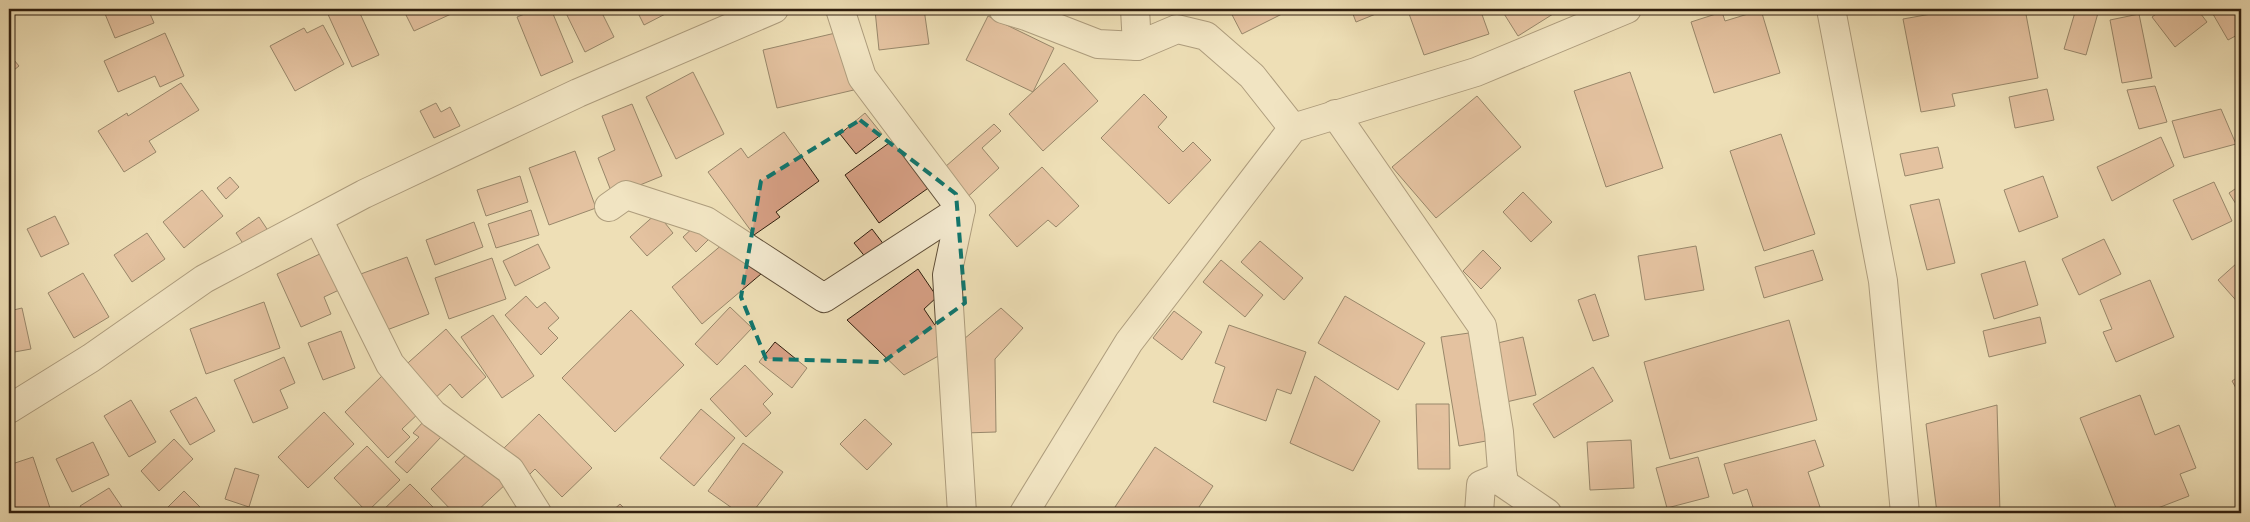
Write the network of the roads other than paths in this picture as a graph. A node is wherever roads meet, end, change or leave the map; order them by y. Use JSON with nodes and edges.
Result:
{"nodes":[{"id":1,"x":774,"y":9,"type":"edge"},
{"id":2,"x":840,"y":9,"type":"edge"},
{"id":3,"x":1003,"y":9,"type":"edge"},
{"id":4,"x":1135,"y":9,"type":"edge"},
{"id":5,"x":1627,"y":9,"type":"edge"},
{"id":6,"x":1831,"y":9,"type":"edge"},
{"id":7,"x":1137,"y":46,"type":"junction"},
{"id":8,"x":1335,"y":114,"type":"junction"},
{"id":9,"x":1293,"y":128,"type":"junction"},
{"id":10,"x":609,"y":207,"type":"dead end"},
{"id":11,"x":961,"y":209,"type":"junction"},
{"id":12,"x":318,"y":219,"type":"junction"},
{"id":13,"x":9,"y":409,"type":"edge"},
{"id":14,"x":1503,"y":476,"type":"junction"},
{"id":15,"x":537,"y":513,"type":"edge"},
{"id":16,"x":962,"y":513,"type":"edge"},
{"id":17,"x":1024,"y":513,"type":"edge"},
{"id":18,"x":1479,"y":513,"type":"edge"},
{"id":19,"x":1547,"y":513,"type":"edge"},
{"id":20,"x":1905,"y":513,"type":"edge"}],
"edges":[{"from":1,"to":12,"type":"street"},
{"from":2,"to":11,"type":"street"},
{"from":3,"to":7,"type":"street"},
{"from":4,"to":7,"type":"street"},
{"from":5,"to":8,"type":"street"},
{"from":6,"to":20,"type":"street"},
{"from":7,"to":9,"type":"street"},
{"from":8,"to":9,"type":"street"},
{"from":8,"to":14,"type":"street"},
{"from":9,"to":17,"type":"street"},
{"from":10,"to":11,"type":"street"},
{"from":11,"to":16,"type":"street"},
{"from":12,"to":13,"type":"street"},
{"from":12,"to":15,"type":"street"},
{"from":14,"to":18,"type":"street"},
{"from":14,"to":19,"type":"street"}]}
